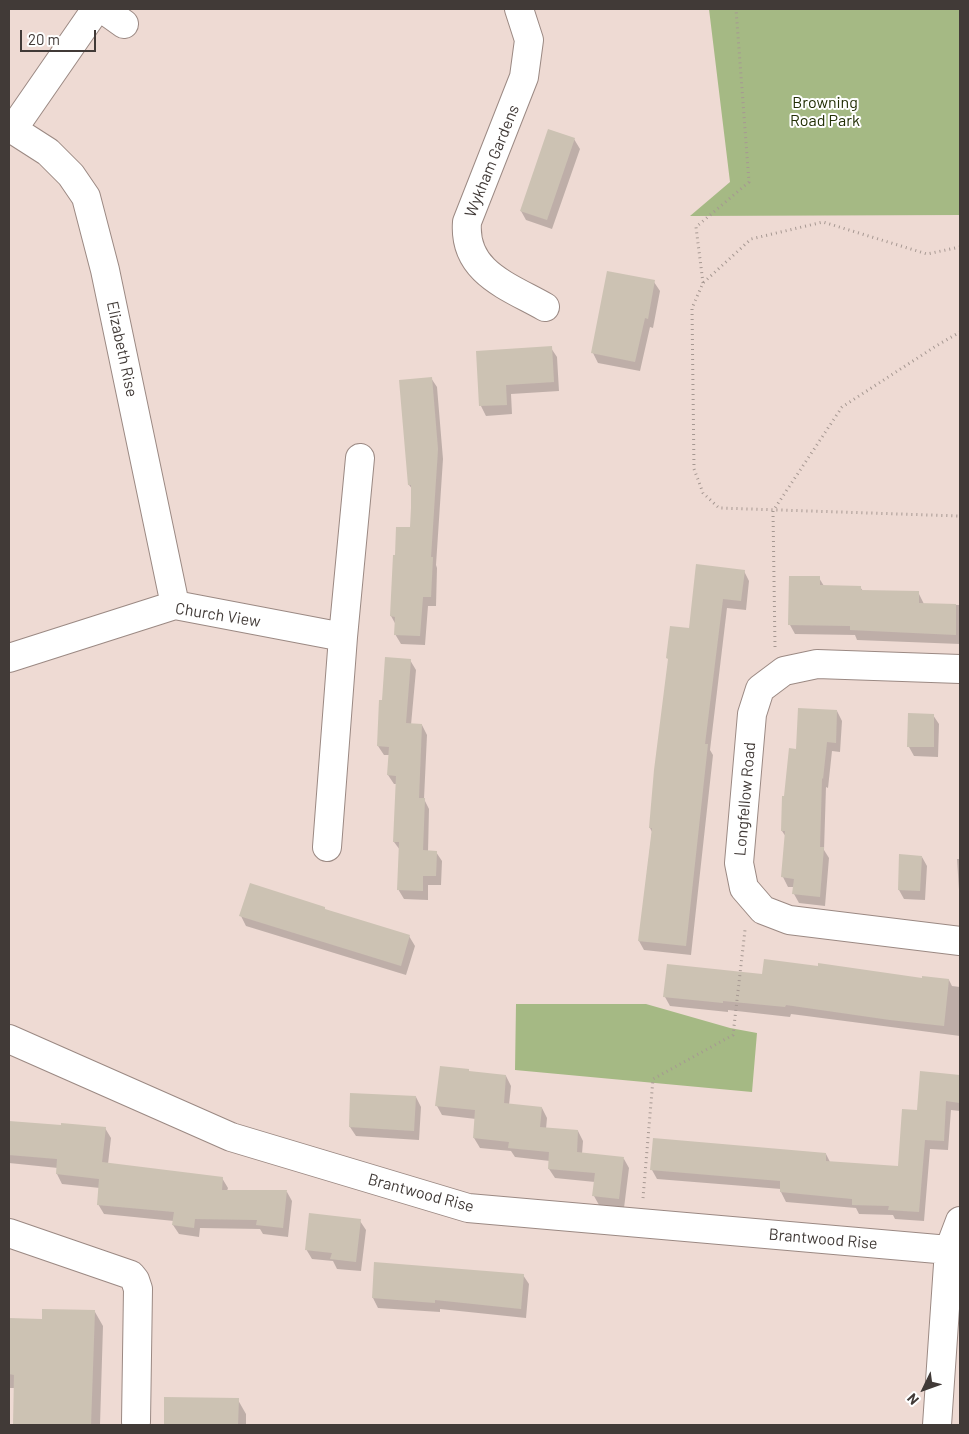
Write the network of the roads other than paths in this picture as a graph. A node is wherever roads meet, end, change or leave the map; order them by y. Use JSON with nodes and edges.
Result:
{"nodes":[{"id":1,"x":96,"y":9,"type":"edge"},
{"id":2,"x":519,"y":9,"type":"edge"},
{"id":3,"x":11,"y":128,"type":"edge"},
{"id":4,"x":545,"y":307,"type":"dead end"},
{"id":5,"x":360,"y":458,"type":"dead end"},
{"id":6,"x":175,"y":605,"type":"junction"},
{"id":7,"x":343,"y":637,"type":"junction"},
{"id":8,"x":9,"y":658,"type":"edge"},
{"id":9,"x":960,"y":669,"type":"edge"},
{"id":10,"x":327,"y":846,"type":"dead end"},
{"id":11,"x":960,"y":941,"type":"edge"},
{"id":12,"x":9,"y":1038,"type":"edge"},
{"id":13,"x":960,"y":1221,"type":"edge"},
{"id":14,"x":9,"y":1233,"type":"edge"},
{"id":15,"x":949,"y":1250,"type":"junction"},
{"id":16,"x":136,"y":1422,"type":"dead end"},
{"id":17,"x":936,"y":1425,"type":"edge"}],
"edges":[{"from":1,"to":3,"type":"street"},
{"from":2,"to":4,"type":"street","name":"Wykham Gardens"},
{"from":3,"to":6,"type":"street","name":"Elizabeth Rise"},
{"from":5,"to":7,"type":"street"},
{"from":6,"to":7,"type":"street","name":"Church View"},
{"from":6,"to":8,"type":"street","name":"Church View"},
{"from":7,"to":10,"type":"street"},
{"from":9,"to":11,"type":"street","name":"Longfellow Road"},
{"from":12,"to":15,"type":"street","name":"Brantwood Rise"},
{"from":13,"to":15,"type":"street"},
{"from":14,"to":16,"type":"street"},
{"from":15,"to":17,"type":"street"}]}
